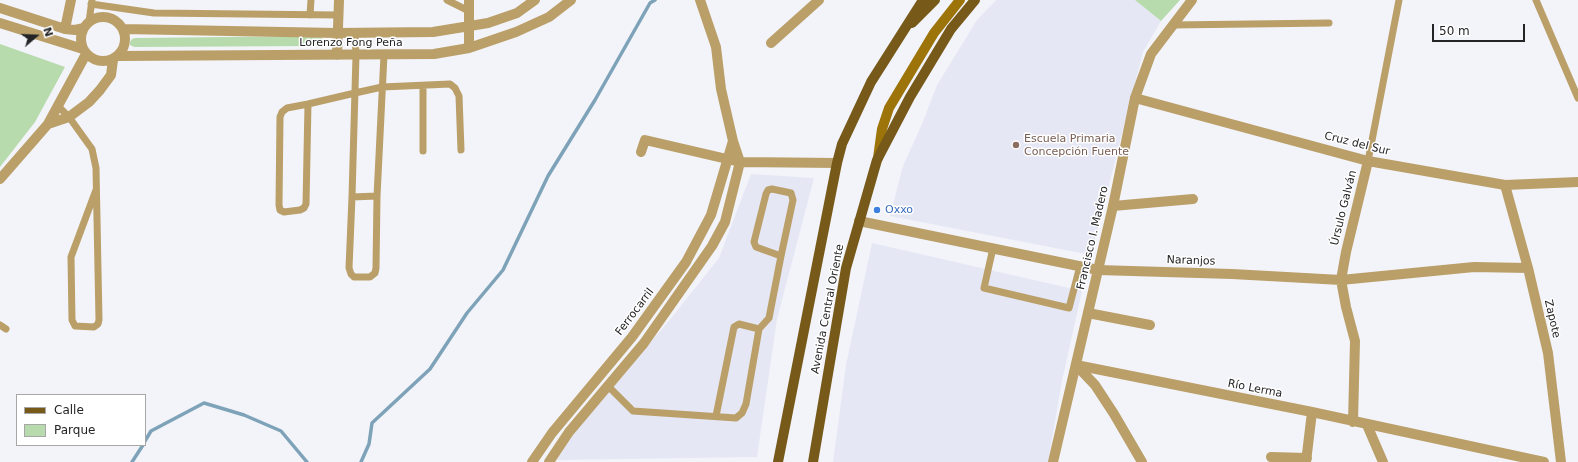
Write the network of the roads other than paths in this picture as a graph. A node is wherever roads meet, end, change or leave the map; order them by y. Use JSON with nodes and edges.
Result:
{"nodes":[{"id":1,"x":71,"y":0,"type":"edge"},
{"id":2,"x":311,"y":0,"type":"edge"},
{"id":3,"x":339,"y":0,"type":"edge"},
{"id":4,"x":447,"y":0,"type":"edge"},
{"id":5,"x":470,"y":0,"type":"edge"},
{"id":6,"x":535,"y":0,"type":"edge"},
{"id":7,"x":571,"y":0,"type":"edge"},
{"id":8,"x":700,"y":0,"type":"edge"},
{"id":9,"x":819,"y":0,"type":"edge"},
{"id":10,"x":935,"y":0,"type":"edge"},
{"id":11,"x":960,"y":0,"type":"edge"},
{"id":12,"x":975,"y":0,"type":"edge"},
{"id":13,"x":1192,"y":0,"type":"edge"},
{"id":14,"x":1399,"y":0,"type":"edge"},
{"id":15,"x":1536,"y":0,"type":"edge"},
{"id":16,"x":91,"y":2,"type":"edge"},
{"id":17,"x":918,"y":2,"type":"edge"},
{"id":18,"x":0,"y":8,"type":"edge"},
{"id":19,"x":469,"y":11,"type":"junction"},
{"id":20,"x":310,"y":15,"type":"junction"},
{"id":21,"x":338,"y":15,"type":"junction"},
{"id":22,"x":0,"y":23,"type":"edge"},
{"id":23,"x":1330,"y":23,"type":"dead end"},
{"id":24,"x":86,"y":25,"type":"junction"},
{"id":25,"x":1172,"y":25,"type":"junction"},
{"id":26,"x":469,"y":27,"type":"junction"},
{"id":27,"x":65,"y":29,"type":"junction"},
{"id":28,"x":123,"y":29,"type":"junction"},
{"id":29,"x":904,"y":31,"type":"junction"},
{"id":30,"x":337,"y":33,"type":"junction"},
{"id":31,"x":356,"y":33,"type":"junction"},
{"id":32,"x":771,"y":43,"type":"dead end"},
{"id":33,"x":469,"y":48,"type":"junction"},
{"id":34,"x":85,"y":52,"type":"junction"},
{"id":35,"x":337,"y":55,"type":"junction"},
{"id":36,"x":356,"y":55,"type":"junction"},
{"id":37,"x":384,"y":55,"type":"junction"},
{"id":38,"x":115,"y":58,"type":"junction"},
{"id":39,"x":423,"y":86,"type":"junction"},
{"id":40,"x":382,"y":88,"type":"junction"},
{"id":41,"x":355,"y":92,"type":"junction"},
{"id":42,"x":1135,"y":98,"type":"junction"},
{"id":43,"x":1578,"y":98,"type":"edge"},
{"id":44,"x":308,"y":104,"type":"junction"},
{"id":45,"x":58,"y":106,"type":"junction"},
{"id":46,"x":69,"y":117,"type":"junction"},
{"id":47,"x":48,"y":124,"type":"junction"},
{"id":48,"x":733,"y":141,"type":"junction"},
{"id":49,"x":461,"y":150,"type":"dead end"},
{"id":50,"x":423,"y":151,"type":"dead end"},
{"id":51,"x":641,"y":152,"type":"dead end"},
{"id":52,"x":726,"y":159,"type":"junction"},
{"id":53,"x":877,"y":160,"type":"junction"},
{"id":54,"x":1368,"y":161,"type":"junction"},
{"id":55,"x":740,"y":162,"type":"junction"},
{"id":56,"x":837,"y":164,"type":"junction"},
{"id":57,"x":0,"y":180,"type":"edge"},
{"id":58,"x":1578,"y":182,"type":"edge"},
{"id":59,"x":1505,"y":185,"type":"junction"},
{"id":60,"x":96,"y":190,"type":"junction"},
{"id":61,"x":377,"y":196,"type":"junction"},
{"id":62,"x":352,"y":197,"type":"junction"},
{"id":63,"x":1193,"y":199,"type":"dead end"},
{"id":64,"x":1113,"y":206,"type":"junction"},
{"id":65,"x":859,"y":221,"type":"junction"},
{"id":66,"x":993,"y":248,"type":"junction"},
{"id":67,"x":782,"y":256,"type":"junction"},
{"id":68,"x":1080,"y":266,"type":"junction"},
{"id":69,"x":1528,"y":268,"type":"junction"},
{"id":70,"x":1098,"y":270,"type":"junction"},
{"id":71,"x":1341,"y":280,"type":"junction"},
{"id":72,"x":1088,"y":314,"type":"junction"},
{"id":73,"x":1150,"y":325,"type":"dead end"},
{"id":74,"x":759,"y":329,"type":"junction"},
{"id":75,"x":1076,"y":365,"type":"junction"},
{"id":76,"x":608,"y":386,"type":"junction"},
{"id":77,"x":1312,"y":412,"type":"junction"},
{"id":78,"x":716,"y":416,"type":"junction"},
{"id":79,"x":1353,"y":422,"type":"junction"},
{"id":80,"x":1367,"y":425,"type":"junction"},
{"id":81,"x":1271,"y":457,"type":"dead end"},
{"id":82,"x":1307,"y":460,"type":"edge"},
{"id":83,"x":532,"y":462,"type":"edge"},
{"id":84,"x":549,"y":462,"type":"edge"},
{"id":85,"x":778,"y":462,"type":"edge"},
{"id":86,"x":813,"y":462,"type":"edge"},
{"id":87,"x":1052,"y":462,"type":"edge"},
{"id":88,"x":1142,"y":462,"type":"edge"},
{"id":89,"x":1383,"y":462,"type":"edge"},
{"id":90,"x":1544,"y":462,"type":"edge"},
{"id":91,"x":1561,"y":462,"type":"edge"}],
"edges":[{"from":1,"to":27,"type":"street"},
{"from":2,"to":20,"type":"lane"},
{"from":3,"to":21,"type":"street"},
{"from":4,"to":19,"type":"lane"},
{"from":5,"to":19,"type":"street"},
{"from":6,"to":26,"type":"street","name":"Lorenzo Fong Peña"},
{"from":7,"to":33,"type":"street","name":"Lorenzo Fong Peña"},
{"from":8,"to":48,"type":"street"},
{"from":9,"to":32,"type":"street"},
{"from":10,"to":29,"type":"main road"},
{"from":11,"to":53,"type":"main road"},
{"from":12,"to":53,"type":"main road","name":"Avenida Central Oriente"},
{"from":13,"to":25,"type":"street","name":"Francisco I. Madero"},
{"from":14,"to":54,"type":"lane","name":"Úrsulo Galván"},
{"from":15,"to":43,"type":"lane"},
{"from":16,"to":20,"type":"lane"},
{"from":16,"to":24,"type":"lane"},
{"from":17,"to":29,"type":"main road","name":"Avenida Central Oriente"},
{"from":18,"to":27,"type":"street"},
{"from":19,"to":26,"type":"street"},
{"from":20,"to":21,"type":"lane"},
{"from":21,"to":30,"type":"street"},
{"from":22,"to":34,"type":"street"},
{"from":23,"to":25,"type":"lane"},
{"from":24,"to":27,"type":"street"},
{"from":24,"to":28,"type":"street"},
{"from":24,"to":34,"type":"street"},
{"from":25,"to":42,"type":"street","name":"Francisco I. Madero"},
{"from":26,"to":31,"type":"street","name":"Lorenzo Fong Peña"},
{"from":26,"to":33,"type":"street"},
{"from":28,"to":30,"type":"street","name":"Lorenzo Fong Peña"},
{"from":28,"to":38,"type":"street"},
{"from":29,"to":56,"type":"main road","name":"Avenida Central Oriente"},
{"from":30,"to":31,"type":"street","name":"Lorenzo Fong Peña"},
{"from":30,"to":35,"type":"street"},
{"from":31,"to":36,"type":"lane"},
{"from":33,"to":37,"type":"street","name":"Lorenzo Fong Peña"},
{"from":34,"to":38,"type":"street"},
{"from":34,"to":45,"type":"street"},
{"from":35,"to":36,"type":"street","name":"Lorenzo Fong Peña"},
{"from":35,"to":38,"type":"street","name":"Lorenzo Fong Peña"},
{"from":36,"to":37,"type":"street","name":"Lorenzo Fong Peña"},
{"from":36,"to":41,"type":"lane"},
{"from":37,"to":40,"type":"lane"},
{"from":38,"to":46,"type":"street"},
{"from":39,"to":40,"type":"lane"},
{"from":39,"to":49,"type":"lane"},
{"from":39,"to":50,"type":"lane"},
{"from":40,"to":41,"type":"lane"},
{"from":40,"to":61,"type":"lane"},
{"from":41,"to":44,"type":"lane"},
{"from":41,"to":62,"type":"lane"},
{"from":42,"to":54,"type":"street","name":"Cruz del Sur"},
{"from":42,"to":64,"type":"street","name":"Francisco I. Madero"},
{"from":44,"to":44,"type":"lane"},
{"from":45,"to":46,"type":"lane"},
{"from":45,"to":47,"type":"street"},
{"from":46,"to":47,"type":"street"},
{"from":46,"to":60,"type":"lane"},
{"from":47,"to":57,"type":"street"},
{"from":48,"to":52,"type":"street","name":"Ferrocarril"},
{"from":48,"to":55,"type":"street"},
{"from":51,"to":52,"type":"street"},
{"from":52,"to":55,"type":"street"},
{"from":52,"to":83,"type":"street","name":"Ferrocarril"},
{"from":53,"to":65,"type":"main road","name":"Avenida Central Oriente"},
{"from":54,"to":59,"type":"street","name":"Cruz del Sur"},
{"from":54,"to":71,"type":"street","name":"Úrsulo Galván"},
{"from":55,"to":56,"type":"street"},
{"from":55,"to":76,"type":"street"},
{"from":56,"to":85,"type":"main road","name":"Avenida Central Oriente"},
{"from":58,"to":59,"type":"street","name":"Cruz del Sur"},
{"from":59,"to":69,"type":"street","name":"Zapote"},
{"from":60,"to":60,"type":"lane"},
{"from":61,"to":62,"type":"lane"},
{"from":61,"to":62,"type":"lane"},
{"from":63,"to":64,"type":"street"},
{"from":64,"to":70,"type":"street","name":"Francisco I. Madero"},
{"from":65,"to":66,"type":"street","name":"Naranjos"},
{"from":65,"to":86,"type":"main road","name":"Avenida Central Oriente"},
{"from":66,"to":68,"type":"street","name":"Naranjos"},
{"from":66,"to":68,"type":"lane"},
{"from":67,"to":67,"type":"lane"},
{"from":67,"to":74,"type":"lane"},
{"from":68,"to":70,"type":"street","name":"Naranjos"},
{"from":69,"to":71,"type":"street","name":"Naranjos"},
{"from":69,"to":91,"type":"street","name":"Zapote"},
{"from":70,"to":71,"type":"street","name":"Naranjos"},
{"from":70,"to":72,"type":"street","name":"Francisco I. Madero"},
{"from":71,"to":79,"type":"street","name":"Úrsulo Galván"},
{"from":72,"to":73,"type":"street"},
{"from":72,"to":75,"type":"street","name":"Francisco I. Madero"},
{"from":74,"to":78,"type":"lane"},
{"from":74,"to":78,"type":"lane"},
{"from":75,"to":77,"type":"street","name":"Río Lerma"},
{"from":75,"to":87,"type":"street","name":"Francisco I. Madero"},
{"from":75,"to":88,"type":"street"},
{"from":76,"to":78,"type":"lane"},
{"from":76,"to":84,"type":"street"},
{"from":77,"to":79,"type":"street","name":"Río Lerma"},
{"from":77,"to":82,"type":"street"},
{"from":79,"to":80,"type":"street","name":"Río Lerma"},
{"from":80,"to":89,"type":"street"},
{"from":80,"to":90,"type":"street","name":"Río Lerma"},
{"from":81,"to":82,"type":"street"}]}
